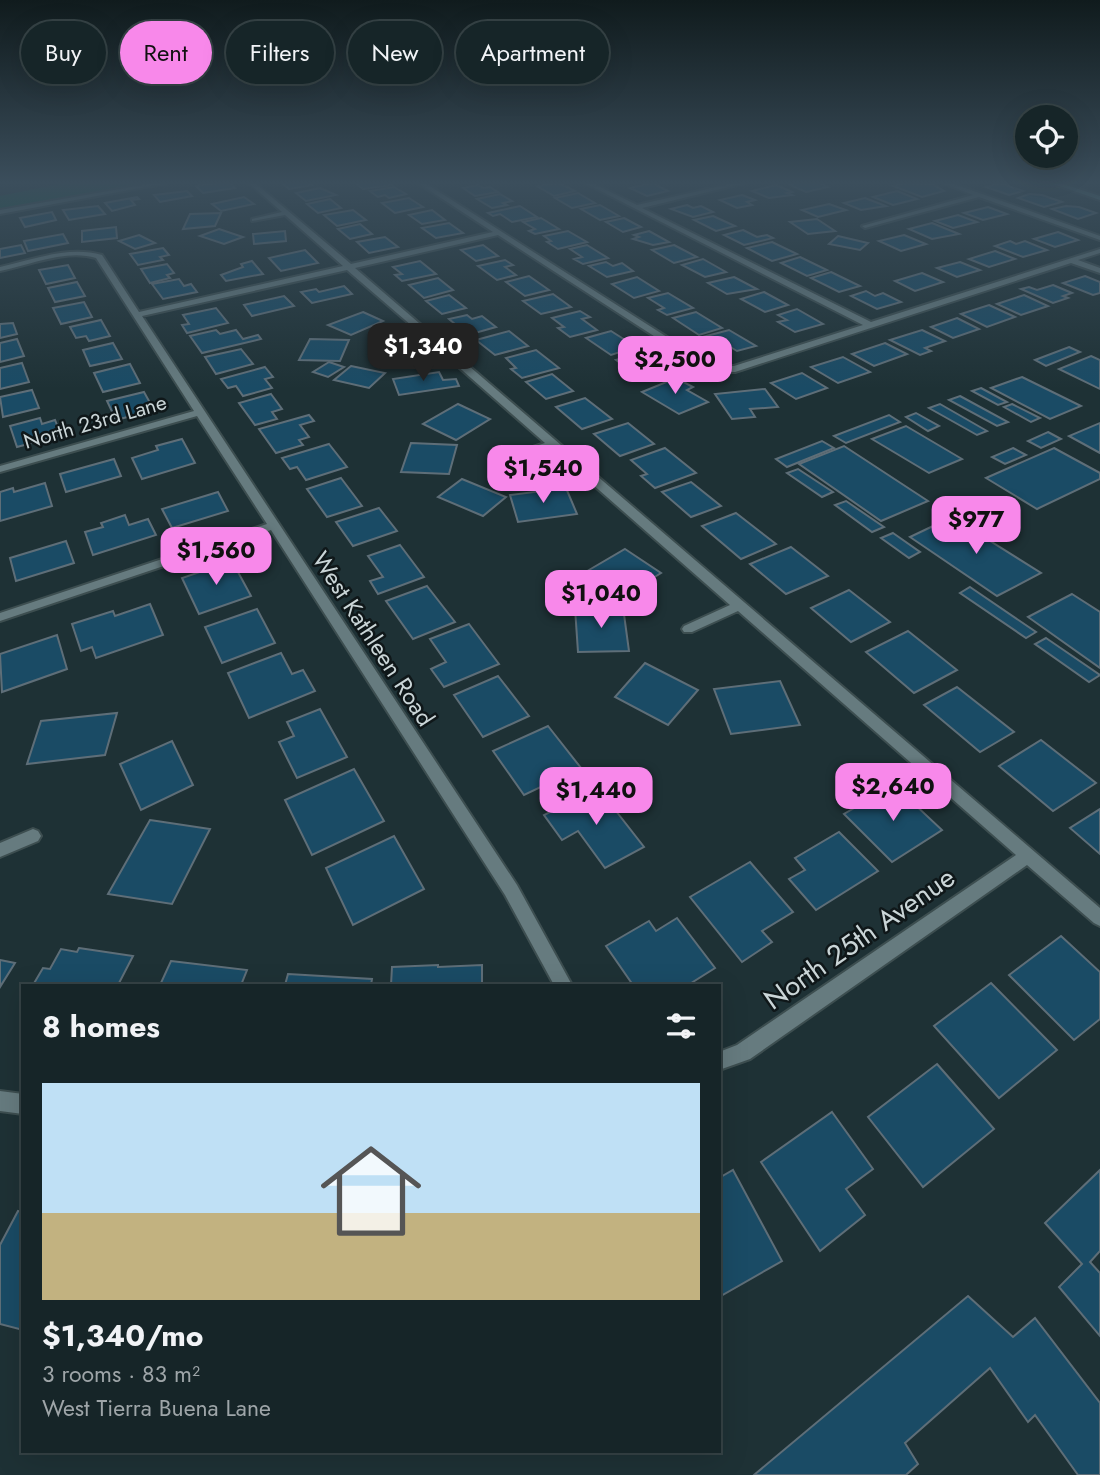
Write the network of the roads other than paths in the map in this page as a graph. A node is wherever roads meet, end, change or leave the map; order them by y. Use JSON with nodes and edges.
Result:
{"nodes":[{"id":1,"x":332,"y":252,"type":"edge"},
{"id":2,"x":416,"y":252,"type":"edge"},
{"id":3,"x":528,"y":252,"type":"edge"},
{"id":4,"x":725,"y":252,"type":"edge"},
{"id":5,"x":1097,"y":252,"type":"edge"},
{"id":6,"x":1071,"y":260,"type":"junction"},
{"id":7,"x":349,"y":267,"type":"junction"},
{"id":8,"x":0,"y":270,"type":"edge"},
{"id":9,"x":1100,"y":271,"type":"edge"},
{"id":10,"x":137,"y":315,"type":"junction"},
{"id":11,"x":870,"y":325,"type":"junction"},
{"id":12,"x":432,"y":339,"type":"junction"},
{"id":13,"x":392,"y":349,"type":"dead end"},
{"id":14,"x":200,"y":412,"type":"junction"},
{"id":15,"x":554,"y":443,"type":"junction"},
{"id":16,"x":507,"y":459,"type":"dead end"},
{"id":17,"x":0,"y":469,"type":"edge"},
{"id":18,"x":274,"y":525,"type":"junction"},
{"id":19,"x":739,"y":606,"type":"junction"},
{"id":20,"x":0,"y":617,"type":"edge"},
{"id":21,"x":688,"y":629,"type":"dead end"},
{"id":22,"x":33,"y":836,"type":"dead end"},
{"id":23,"x":0,"y":850,"type":"edge"},
{"id":24,"x":1028,"y":856,"type":"junction"},
{"id":25,"x":1100,"y":918,"type":"edge"},
{"id":26,"x":562,"y":984,"type":"edge"},
{"id":27,"x":721,"y":1060,"type":"edge"},
{"id":28,"x":0,"y":1101,"type":"edge"},
{"id":29,"x":21,"y":1104,"type":"edge"}],
"edges":[{"from":1,"to":7,"type":"street"},
{"from":2,"to":7,"type":"street"},
{"from":3,"to":11,"type":"street"},
{"from":4,"to":11,"type":"street"},
{"from":5,"to":6,"type":"street"},
{"from":6,"to":9,"type":"street"},
{"from":6,"to":11,"type":"street"},
{"from":7,"to":10,"type":"street"},
{"from":7,"to":12,"type":"street"},
{"from":8,"to":10,"type":"street","name":"West Kathleen Road"},
{"from":10,"to":14,"type":"street","name":"West Kathleen Road"},
{"from":12,"to":13,"type":"street"},
{"from":12,"to":15,"type":"street"},
{"from":14,"to":17,"type":"street","name":"North 23rd Lane"},
{"from":14,"to":18,"type":"street","name":"West Kathleen Road"},
{"from":15,"to":16,"type":"street"},
{"from":15,"to":19,"type":"street"},
{"from":18,"to":20,"type":"street"},
{"from":18,"to":26,"type":"street","name":"West Kathleen Road"},
{"from":19,"to":21,"type":"street"},
{"from":19,"to":24,"type":"street"},
{"from":22,"to":23,"type":"street"},
{"from":24,"to":25,"type":"street"},
{"from":24,"to":27,"type":"street","name":"North 25th Avenue"},
{"from":28,"to":29,"type":"street"}]}
